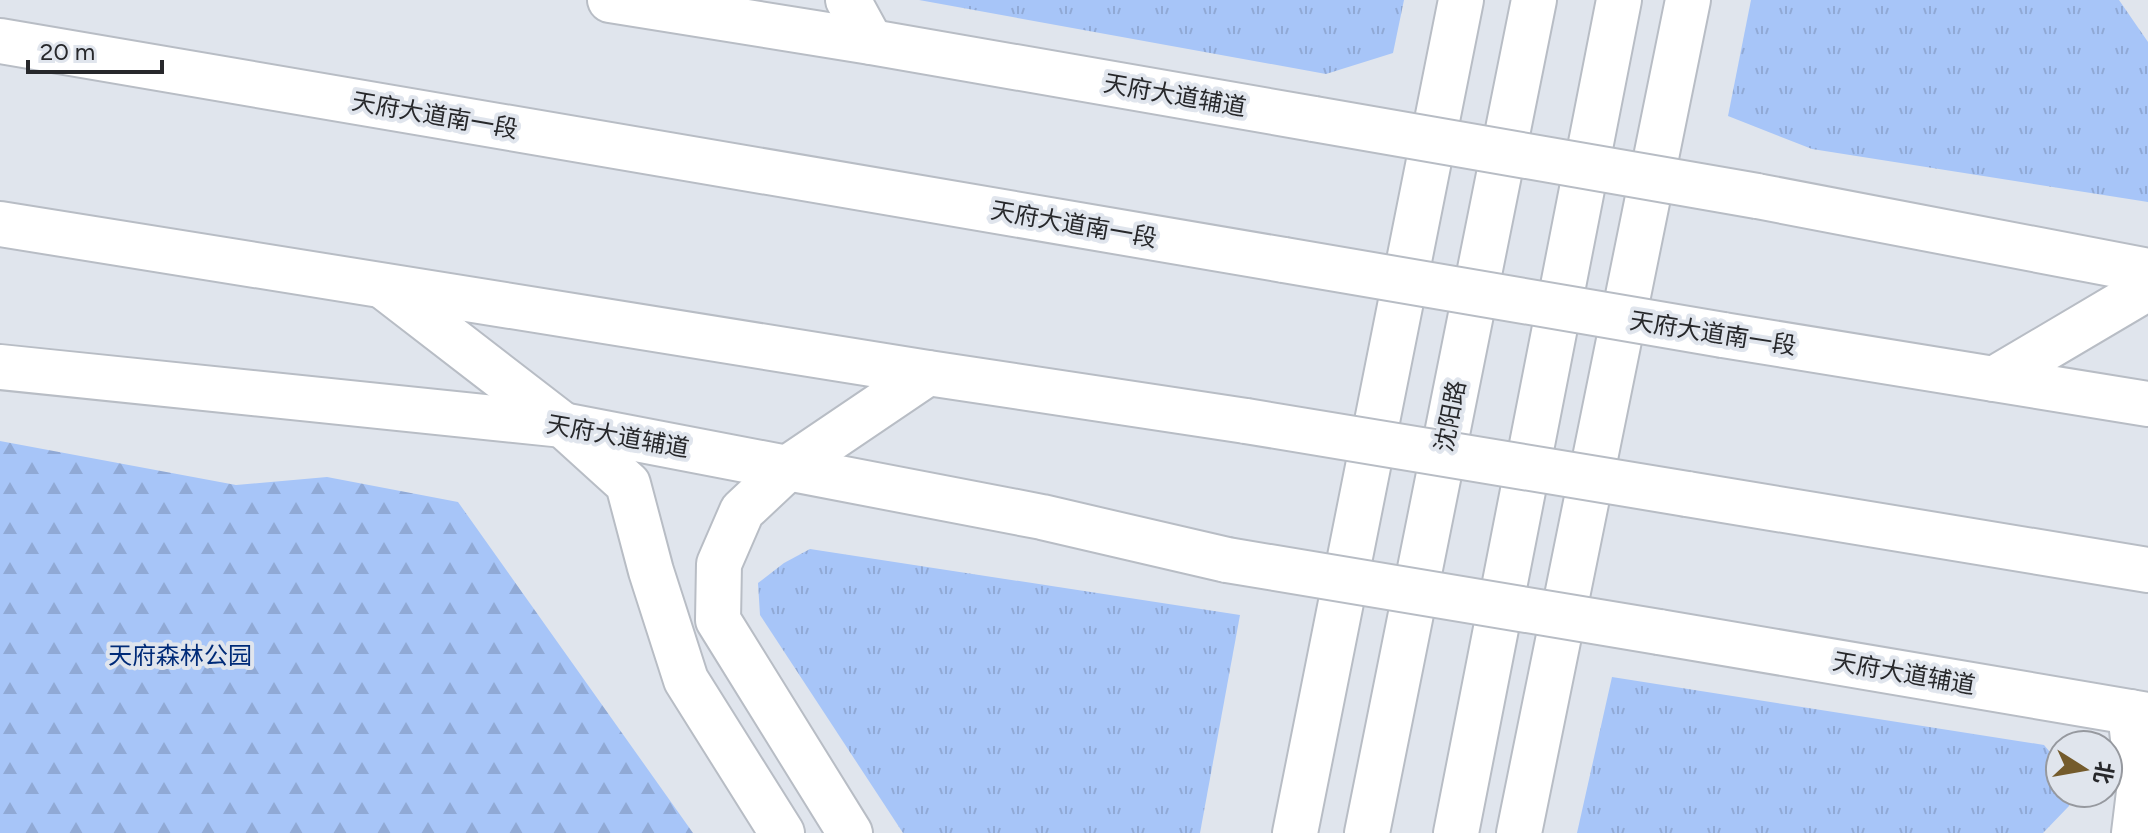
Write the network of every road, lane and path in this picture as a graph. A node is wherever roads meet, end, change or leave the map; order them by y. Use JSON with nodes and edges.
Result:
{"nodes":[{"id":1,"x":848,"y":0,"type":"edge"},
{"id":2,"x":1461,"y":0,"type":"edge"},
{"id":3,"x":1534,"y":0,"type":"edge"},
{"id":4,"x":1619,"y":0,"type":"edge"},
{"id":5,"x":1688,"y":0,"type":"edge"},
{"id":6,"x":640,"y":2,"type":"edge"},
{"id":7,"x":0,"y":41,"type":"edge"},
{"id":8,"x":871,"y":42,"type":"junction"},
{"id":9,"x":0,"y":224,"type":"edge"},
{"id":10,"x":2148,"y":271,"type":"edge"},
{"id":11,"x":383,"y":286,"type":"junction"},
{"id":12,"x":2148,"y":288,"type":"edge"},
{"id":13,"x":0,"y":367,"type":"edge"},
{"id":14,"x":928,"y":373,"type":"junction"},
{"id":15,"x":1994,"y":379,"type":"junction"},
{"id":16,"x":2148,"y":404,"type":"edge"},
{"id":17,"x":563,"y":425,"type":"junction"},
{"id":18,"x":789,"y":467,"type":"junction"},
{"id":19,"x":2148,"y":570,"type":"edge"},
{"id":20,"x":2139,"y":713,"type":"edge"},
{"id":21,"x":782,"y":833,"type":"edge"},
{"id":22,"x":850,"y":833,"type":"edge"},
{"id":23,"x":1295,"y":833,"type":"edge"},
{"id":24,"x":1367,"y":833,"type":"edge"},
{"id":25,"x":1456,"y":833,"type":"edge"},
{"id":26,"x":1519,"y":833,"type":"edge"},
{"id":27,"x":2134,"y":833,"type":"edge"}],
"edges":[{"from":1,"to":8,"type":"main road"},
{"from":2,"to":23,"type":"main road"},
{"from":3,"to":24,"type":"main road","name":"沈阳路"},
{"from":4,"to":25,"type":"main road"},
{"from":5,"to":26,"type":"main road"},
{"from":6,"to":8,"type":"main road","name":"天府大道辅道"},
{"from":7,"to":15,"type":"main road","name":"天府大道南一段","bridge":true},
{"from":8,"to":10,"type":"main road","name":"天府大道辅道","bridge":true},
{"from":9,"to":11,"type":"main road"},
{"from":11,"to":14,"type":"main road"},
{"from":11,"to":17,"type":"main road"},
{"from":12,"to":15,"type":"main road"},
{"from":13,"to":17,"type":"main road","name":"天府大道辅道"},
{"from":14,"to":18,"type":"main road"},
{"from":14,"to":19,"type":"main road","bridge":true},
{"from":15,"to":16,"type":"main road","name":"天府大道南一段"},
{"from":17,"to":18,"type":"main road","name":"天府大道辅道"},
{"from":17,"to":21,"type":"main road"},
{"from":18,"to":20,"type":"main road","name":"天府大道辅道","bridge":true},
{"from":18,"to":22,"type":"main road"},
{"from":20,"to":27,"type":"main road"}]}
